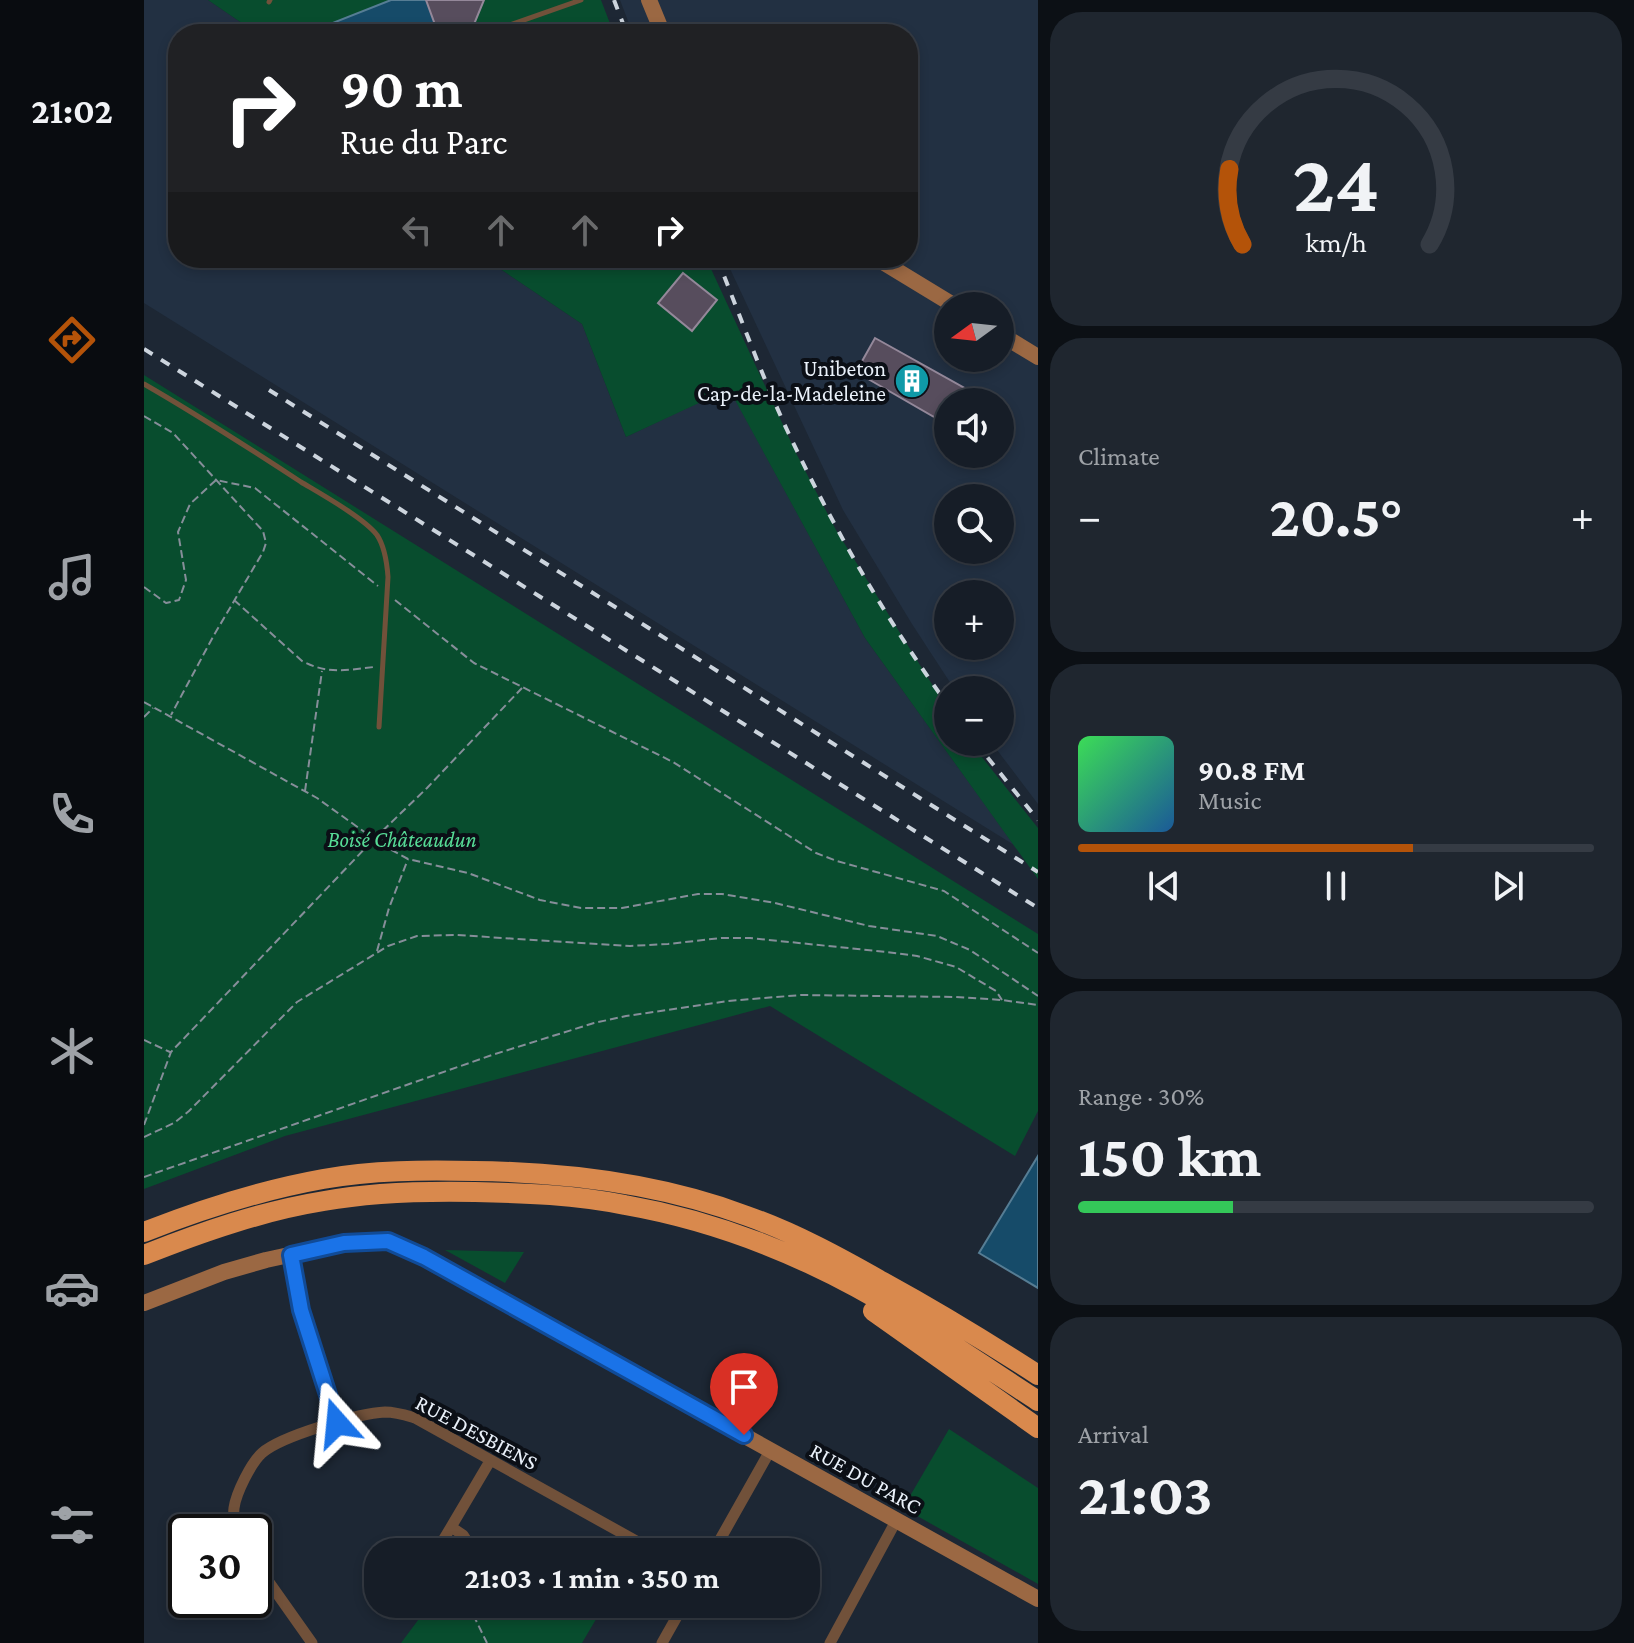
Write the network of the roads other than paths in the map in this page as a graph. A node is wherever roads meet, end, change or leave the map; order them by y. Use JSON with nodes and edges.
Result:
{"nodes":[{"id":1,"x":581,"y":0,"type":"edge"},
{"id":2,"x":649,"y":0,"type":"edge"},
{"id":3,"x":512,"y":24,"type":"edge"},
{"id":4,"x":659,"y":24,"type":"edge"},
{"id":5,"x":892,"y":268,"type":"edge"},
{"id":6,"x":934,"y":293,"type":"edge"},
{"id":7,"x":1014,"y":342,"type":"edge"},
{"id":8,"x":1038,"y":357,"type":"edge"},
{"id":9,"x":144,"y":384,"type":"edge"},
{"id":10,"x":379,"y":727,"type":"dead end"},
{"id":11,"x":144,"y":1232,"type":"edge"},
{"id":12,"x":144,"y":1255,"type":"edge"},
{"id":13,"x":291,"y":1255,"type":"junction"},
{"id":14,"x":802,"y":1260,"type":"junction"},
{"id":15,"x":144,"y":1303,"type":"edge"},
{"id":16,"x":957,"y":1323,"type":"junction"},
{"id":17,"x":1038,"y":1368,"type":"edge"},
{"id":18,"x":1038,"y":1375,"type":"edge"},
{"id":19,"x":1038,"y":1401,"type":"edge"},
{"id":20,"x":337,"y":1423,"type":"junction"},
{"id":21,"x":1038,"y":1428,"type":"edge"},
{"id":22,"x":771,"y":1449,"type":"junction"},
{"id":23,"x":490,"y":1461,"type":"junction"},
{"id":24,"x":235,"y":1514,"type":"edge"},
{"id":25,"x":896,"y":1521,"type":"junction"},
{"id":26,"x":451,"y":1527,"type":"junction"},
{"id":27,"x":444,"y":1538,"type":"edge"},
{"id":28,"x":465,"y":1538,"type":"edge"},
{"id":29,"x":630,"y":1538,"type":"edge"},
{"id":30,"x":721,"y":1538,"type":"edge"},
{"id":31,"x":272,"y":1586,"type":"edge"},
{"id":32,"x":1038,"y":1599,"type":"edge"},
{"id":33,"x":676,"y":1618,"type":"edge"},
{"id":34,"x":312,"y":1643,"type":"edge"},
{"id":35,"x":662,"y":1643,"type":"edge"},
{"id":36,"x":830,"y":1643,"type":"edge"}],
"edges":[{"from":1,"to":3,"type":"lane"},
{"from":2,"to":4,"type":"street"},
{"from":5,"to":6,"type":"street"},
{"from":7,"to":8,"type":"street"},
{"from":9,"to":10,"type":"lane"},
{"from":11,"to":16,"type":"highway"},
{"from":12,"to":14,"type":"highway"},
{"from":13,"to":15,"type":"street","name":"RUE DU PARC"},
{"from":13,"to":20,"type":"street"},
{"from":13,"to":22,"type":"street","name":"RUE DU PARC"},
{"from":14,"to":19,"type":"highway"},
{"from":14,"to":21,"type":"highway"},
{"from":16,"to":17,"type":"highway"},
{"from":16,"to":18,"type":"highway"},
{"from":20,"to":23,"type":"street","name":"RUE DESBIENS"},
{"from":20,"to":24,"type":"street","name":"RUE DESBIENS"},
{"from":22,"to":25,"type":"street","name":"RUE DU PARC"},
{"from":22,"to":30,"type":"street"},
{"from":23,"to":26,"type":"street"},
{"from":23,"to":29,"type":"street","name":"RUE DESBIENS"},
{"from":25,"to":32,"type":"street","name":"RUE DU PARC"},
{"from":25,"to":36,"type":"street"},
{"from":26,"to":27,"type":"street"},
{"from":26,"to":28,"type":"street"},
{"from":31,"to":34,"type":"street"},
{"from":33,"to":35,"type":"street"}]}
